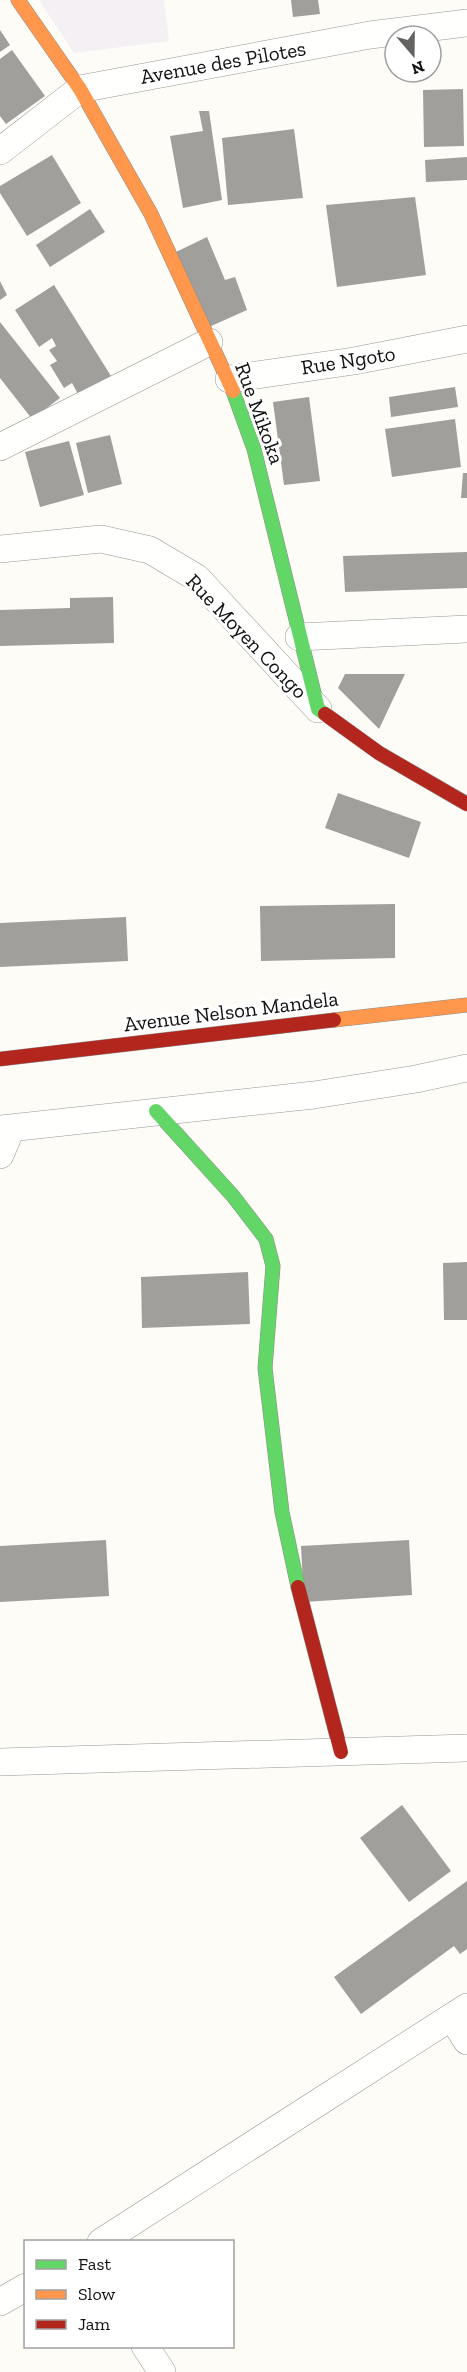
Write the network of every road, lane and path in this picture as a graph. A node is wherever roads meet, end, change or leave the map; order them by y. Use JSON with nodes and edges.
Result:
{"nodes":[{"id":1,"x":18,"y":0,"type":"edge"},
{"id":2,"x":467,"y":23,"type":"edge"},
{"id":3,"x":80,"y":89,"type":"junction"},
{"id":4,"x":0,"y":151,"type":"edge"},
{"id":5,"x":467,"y":339,"type":"edge"},
{"id":6,"x":209,"y":342,"type":"junction"},
{"id":7,"x":229,"y":379,"type":"junction"},
{"id":8,"x":0,"y":447,"type":"edge"},
{"id":9,"x":0,"y":549,"type":"edge"},
{"id":10,"x":467,"y":628,"type":"edge"},
{"id":11,"x":299,"y":638,"type":"junction"},
{"id":12,"x":318,"y":709,"type":"junction"},
{"id":13,"x":467,"y":804,"type":"edge"},
{"id":14,"x":467,"y":1005,"type":"edge"},
{"id":15,"x":0,"y":1059,"type":"edge"},
{"id":16,"x":467,"y":1068,"type":"edge"},
{"id":17,"x":156,"y":1112,"type":"junction"},
{"id":18,"x":5,"y":1129,"type":"edge"},
{"id":19,"x":0,"y":1155,"type":"edge"},
{"id":20,"x":467,"y":1748,"type":"edge"},
{"id":21,"x":341,"y":1752,"type":"junction"},
{"id":22,"x":0,"y":1762,"type":"edge"},
{"id":23,"x":459,"y":2013,"type":"edge"},
{"id":24,"x":467,"y":2041,"type":"edge"},
{"id":25,"x":103,"y":2240,"type":"edge"},
{"id":26,"x":24,"y":2288,"type":"edge"},
{"id":27,"x":0,"y":2302,"type":"edge"},
{"id":28,"x":146,"y":2348,"type":"edge"},
{"id":29,"x":162,"y":2372,"type":"edge"}],
"edges":[{"from":1,"to":3,"type":"street","name":"Rue Mikoka"},
{"from":2,"to":3,"type":"street","name":"Avenue des Pilotes"},
{"from":3,"to":4,"type":"street","name":"Avenue des Pilotes"},
{"from":3,"to":6,"type":"street","name":"Rue Mikoka"},
{"from":5,"to":7,"type":"street","name":"Rue Ngoto"},
{"from":6,"to":7,"type":"street","name":"Rue Mikoka"},
{"from":6,"to":8,"type":"street"},
{"from":7,"to":11,"type":"street","name":"Rue Mikoka"},
{"from":9,"to":12,"type":"street","name":"Rue Moyen Congo"},
{"from":10,"to":11,"type":"street"},
{"from":11,"to":12,"type":"street","name":"Rue Mikoka"},
{"from":12,"to":13,"type":"street"},
{"from":14,"to":15,"type":"street","name":"Avenue Nelson Mandela"},
{"from":16,"to":17,"type":"street"},
{"from":17,"to":18,"type":"street"},
{"from":17,"to":21,"type":"street"},
{"from":18,"to":19,"type":"street"},
{"from":20,"to":21,"type":"street"},
{"from":21,"to":22,"type":"street"},
{"from":23,"to":24,"type":"street"},
{"from":23,"to":25,"type":"street"},
{"from":26,"to":27,"type":"street"},
{"from":28,"to":29,"type":"street"}]}
